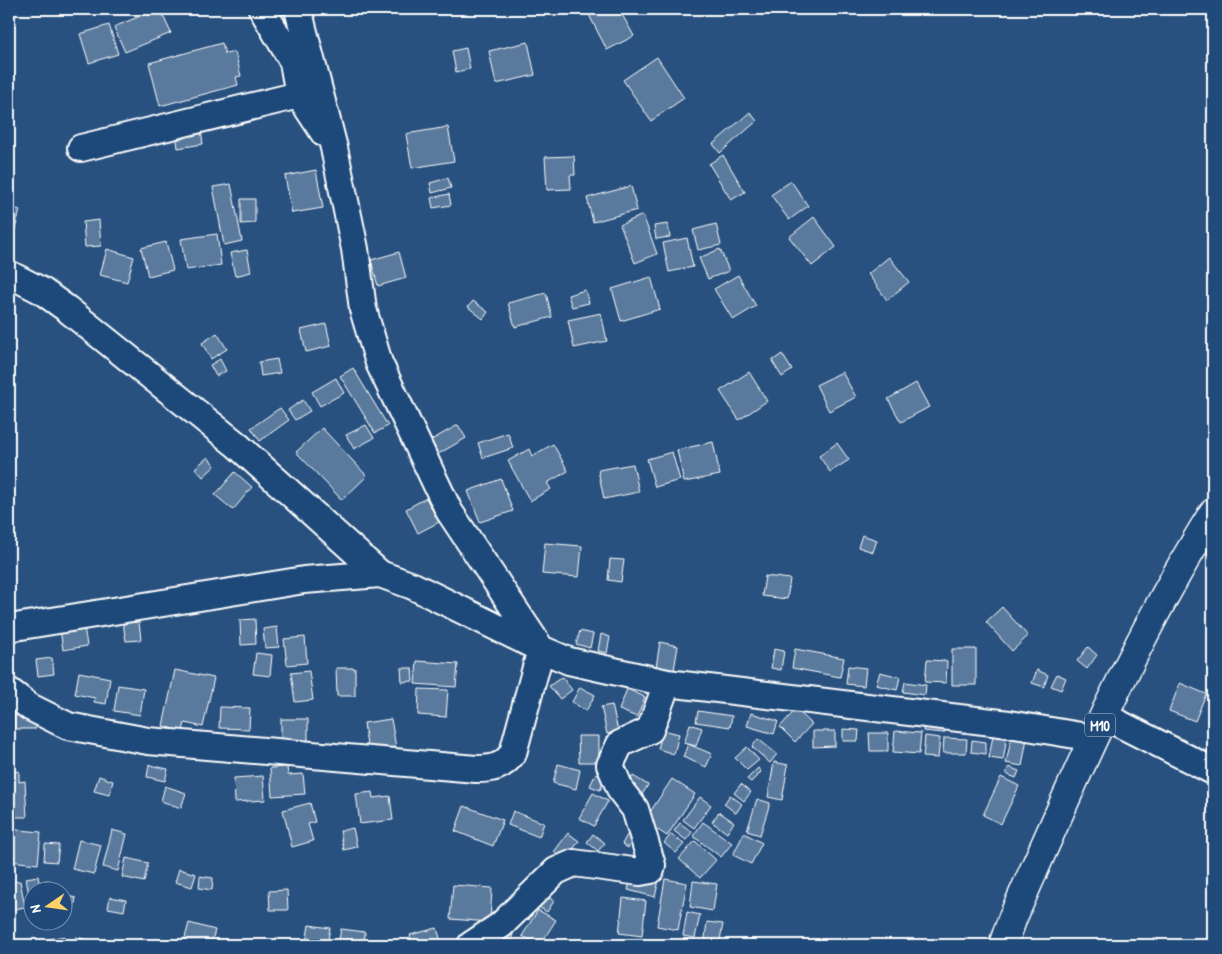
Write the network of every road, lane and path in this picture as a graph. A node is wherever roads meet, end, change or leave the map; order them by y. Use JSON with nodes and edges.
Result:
{"nodes":[{"id":1,"x":262,"y":9,"type":"edge"},
{"id":2,"x":298,"y":9,"type":"edge"},
{"id":3,"x":299,"y":95,"type":"junction"},
{"id":4,"x":81,"y":148,"type":"dead end"},
{"id":5,"x":334,"y":148,"type":"junction"},
{"id":6,"x":9,"y":274,"type":"edge"},
{"id":7,"x":1213,"y":513,"type":"edge"},
{"id":8,"x":380,"y":574,"type":"junction"},
{"id":9,"x":9,"y":628,"type":"edge"},
{"id":10,"x":541,"y":649,"type":"junction"},
{"id":11,"x":667,"y":683,"type":"junction"},
{"id":12,"x":9,"y":691,"type":"edge"},
{"id":13,"x":1098,"y":727,"type":"junction"},
{"id":14,"x":1213,"y":770,"type":"edge"},
{"id":15,"x":471,"y":945,"type":"edge"},
{"id":16,"x":1003,"y":945,"type":"edge"}],
"edges":[{"from":1,"to":3,"type":"street"},
{"from":2,"to":5,"type":"street"},
{"from":3,"to":4,"type":"street"},
{"from":3,"to":5,"type":"street"},
{"from":5,"to":10,"type":"street"},
{"from":6,"to":8,"type":"street"},
{"from":7,"to":13,"type":"highway","number":"M10"},
{"from":8,"to":9,"type":"street"},
{"from":8,"to":10,"type":"street"},
{"from":10,"to":11,"type":"street"},
{"from":10,"to":12,"type":"street"},
{"from":11,"to":13,"type":"street"},
{"from":11,"to":15,"type":"street"},
{"from":13,"to":14,"type":"street"},
{"from":13,"to":16,"type":"highway","number":"M10"}]}
